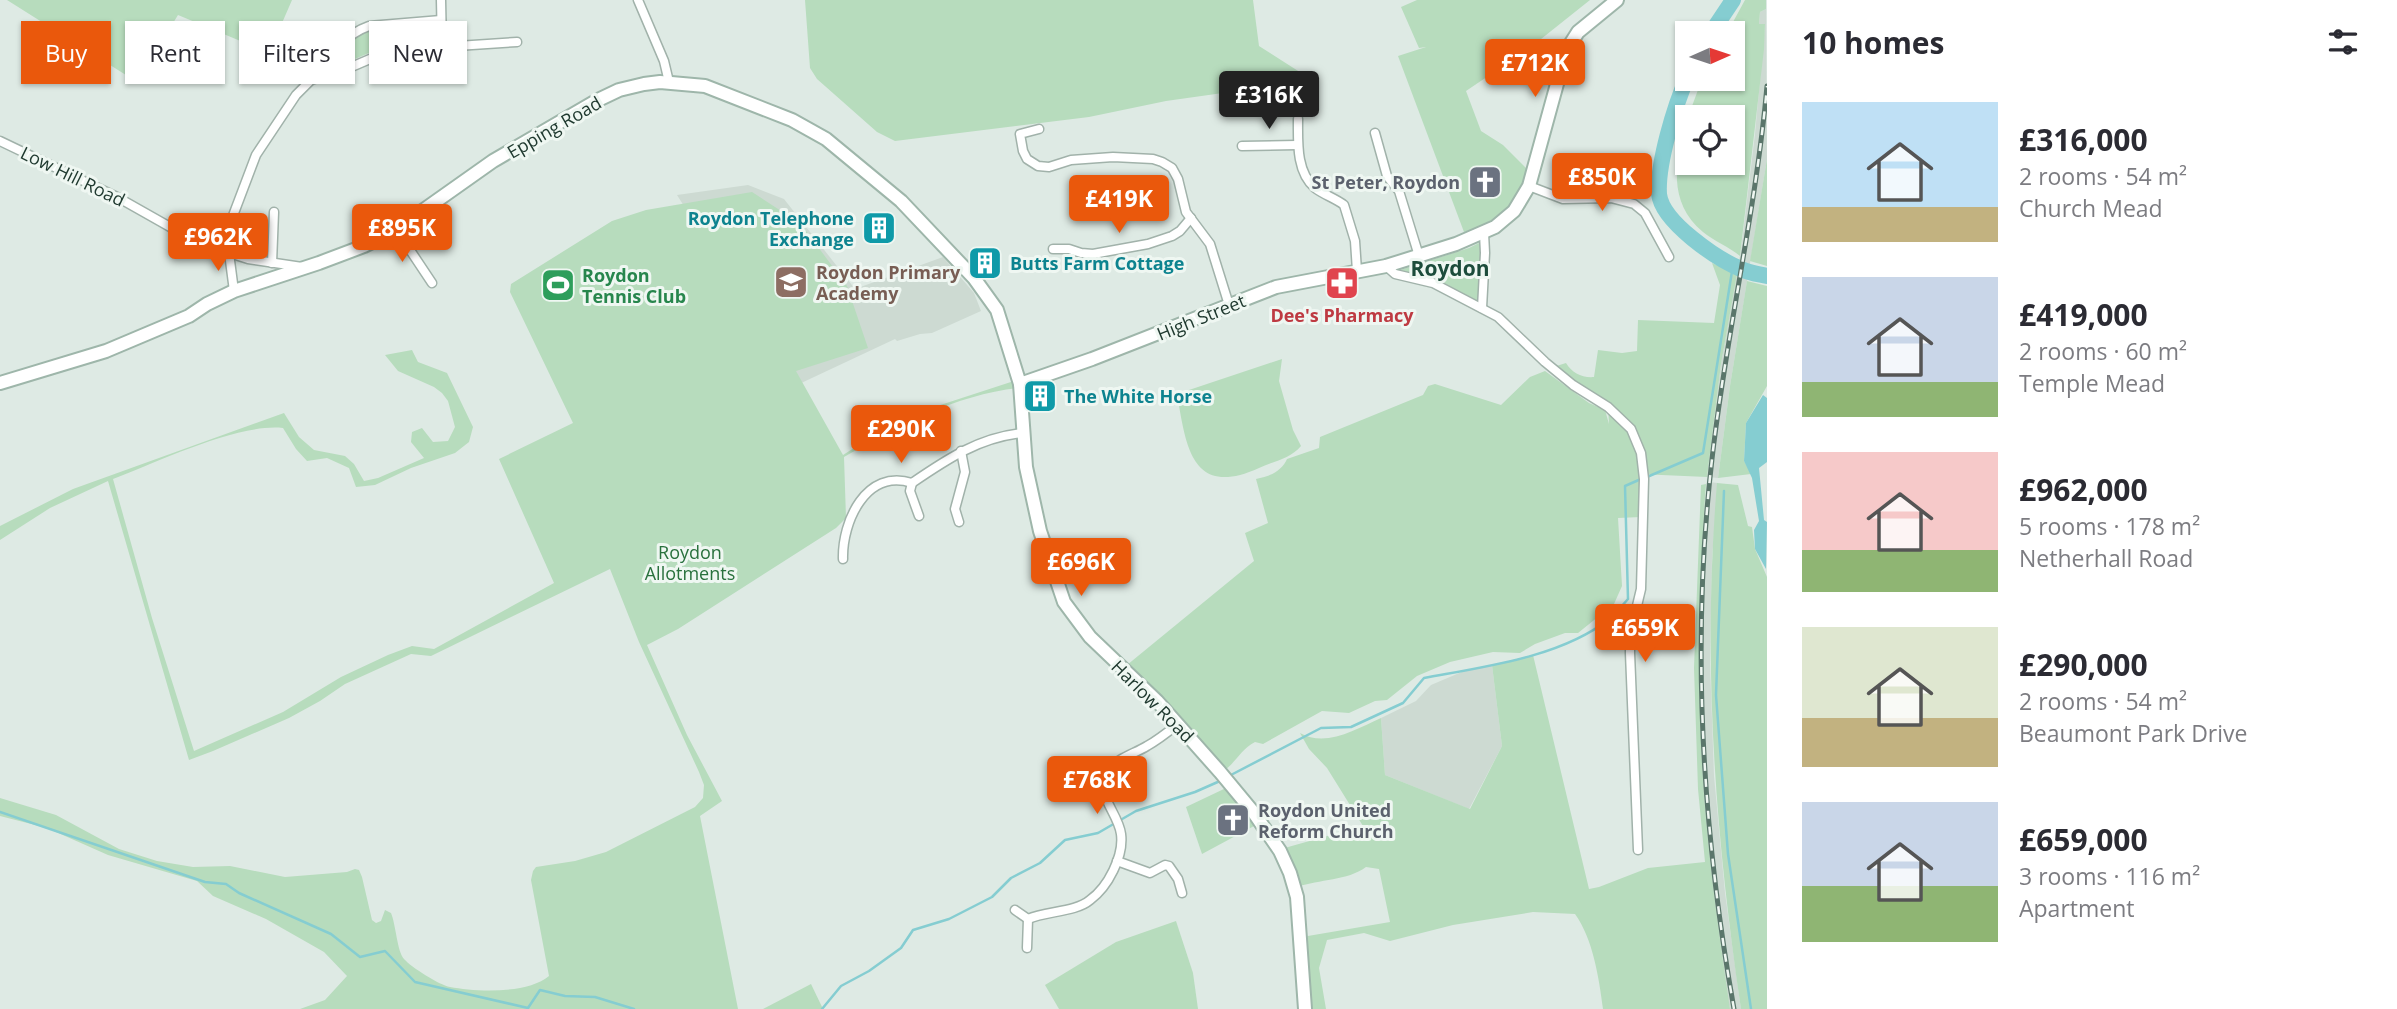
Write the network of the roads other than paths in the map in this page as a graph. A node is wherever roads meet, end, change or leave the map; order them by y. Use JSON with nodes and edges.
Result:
{"nodes":[{"id":1,"x":441,"y":0,"type":"edge"},
{"id":2,"x":638,"y":0,"type":"edge"},
{"id":3,"x":1618,"y":0,"type":"edge"},
{"id":4,"x":441,"y":20,"type":"joint"},
{"id":5,"x":355,"y":33,"type":"edge"},
{"id":6,"x":517,"y":42,"type":"dead end"},
{"id":7,"x":467,"y":45,"type":"edge"},
{"id":8,"x":669,"y":82,"type":"junction"},
{"id":9,"x":307,"y":84,"type":"edge"},
{"id":10,"x":1298,"y":120,"type":"dead end"},
{"id":11,"x":1039,"y":129,"type":"dead end"},
{"id":12,"x":1375,"y":133,"type":"dead end"},
{"id":13,"x":0,"y":141,"type":"edge"},
{"id":14,"x":1297,"y":145,"type":"junction"},
{"id":15,"x":1241,"y":146,"type":"dead end"},
{"id":16,"x":1529,"y":186,"type":"junction"},
{"id":17,"x":274,"y":212,"type":"dead end"},
{"id":18,"x":1191,"y":218,"type":"junction"},
{"id":19,"x":397,"y":229,"type":"junction"},
{"id":20,"x":1483,"y":233,"type":"junction"},
{"id":21,"x":1053,"y":249,"type":"dead end"},
{"id":22,"x":220,"y":250,"type":"junction"},
{"id":23,"x":229,"y":253,"type":"junction"},
{"id":24,"x":1419,"y":256,"type":"junction"},
{"id":25,"x":1669,"y":257,"type":"dead end"},
{"id":26,"x":272,"y":263,"type":"junction"},
{"id":27,"x":1386,"y":265,"type":"junction"},
{"id":28,"x":302,"y":267,"type":"junction"},
{"id":29,"x":1357,"y":271,"type":"junction"},
{"id":30,"x":432,"y":283,"type":"dead end"},
{"id":31,"x":234,"y":290,"type":"junction"},
{"id":32,"x":1229,"y":305,"type":"junction"},
{"id":33,"x":1482,"y":308,"type":"junction"},
{"id":34,"x":0,"y":383,"type":"edge"},
{"id":35,"x":1020,"y":384,"type":"junction"},
{"id":36,"x":1023,"y":433,"type":"junction"},
{"id":37,"x":961,"y":451,"type":"junction"},
{"id":38,"x":912,"y":483,"type":"junction"},
{"id":39,"x":919,"y":516,"type":"dead end"},
{"id":40,"x":959,"y":522,"type":"dead end"},
{"id":41,"x":843,"y":559,"type":"dead end"},
{"id":42,"x":1178,"y":724,"type":"junction"},
{"id":43,"x":1638,"y":850,"type":"dead end"},
{"id":44,"x":1117,"y":860,"type":"junction"},
{"id":45,"x":1182,"y":892,"type":"dead end"},
{"id":46,"x":1015,"y":910,"type":"dead end"},
{"id":47,"x":1028,"y":919,"type":"junction"},
{"id":48,"x":1027,"y":948,"type":"dead end"},
{"id":49,"x":1305,"y":1009,"type":"edge"}],
"edges":[{"from":1,"to":4,"type":"street"},
{"from":2,"to":8,"type":"street"},
{"from":3,"to":16,"type":"main road","name":"High Street"},
{"from":4,"to":5,"type":"street"},
{"from":6,"to":7,"type":"street"},
{"from":8,"to":19,"type":"main road","name":"Epping Road"},
{"from":8,"to":35,"type":"main road","name":"Epping Road"},
{"from":9,"to":22,"type":"street"},
{"from":10,"to":14,"type":"street"},
{"from":11,"to":18,"type":"street"},
{"from":12,"to":24,"type":"street"},
{"from":13,"to":22,"type":"street","name":"Low Hill Road"},
{"from":14,"to":15,"type":"street"},
{"from":14,"to":29,"type":"street"},
{"from":16,"to":20,"type":"main road","name":"High Street"},
{"from":16,"to":25,"type":"street"},
{"from":17,"to":26,"type":"street"},
{"from":18,"to":21,"type":"street"},
{"from":18,"to":32,"type":"street"},
{"from":19,"to":28,"type":"main road","name":"Epping Road"},
{"from":19,"to":30,"type":"street"},
{"from":20,"to":24,"type":"main road","name":"High Street"},
{"from":20,"to":33,"type":"street"},
{"from":22,"to":23,"type":"street","name":"Low Hill Road"},
{"from":23,"to":26,"type":"street","name":"Low Hill Road"},
{"from":23,"to":31,"type":"street"},
{"from":24,"to":27,"type":"main road","name":"High Street"},
{"from":26,"to":28,"type":"street","name":"Low Hill Road"},
{"from":27,"to":29,"type":"main road","name":"High Street"},
{"from":27,"to":33,"type":"street"},
{"from":28,"to":31,"type":"main road","name":"Epping Road"},
{"from":29,"to":32,"type":"main road","name":"High Street"},
{"from":31,"to":34,"type":"main road","name":"Epping Road"},
{"from":32,"to":35,"type":"main road","name":"High Street"},
{"from":33,"to":43,"type":"street"},
{"from":35,"to":36,"type":"main road","name":"Harlow Road"},
{"from":36,"to":37,"type":"street"},
{"from":36,"to":42,"type":"main road","name":"Harlow Road"},
{"from":37,"to":38,"type":"street"},
{"from":37,"to":40,"type":"street"},
{"from":38,"to":39,"type":"street"},
{"from":38,"to":41,"type":"street"},
{"from":42,"to":44,"type":"street"},
{"from":42,"to":49,"type":"main road","name":"Harlow Road"},
{"from":44,"to":45,"type":"street"},
{"from":44,"to":47,"type":"street"},
{"from":46,"to":47,"type":"street"},
{"from":47,"to":48,"type":"street"}]}
